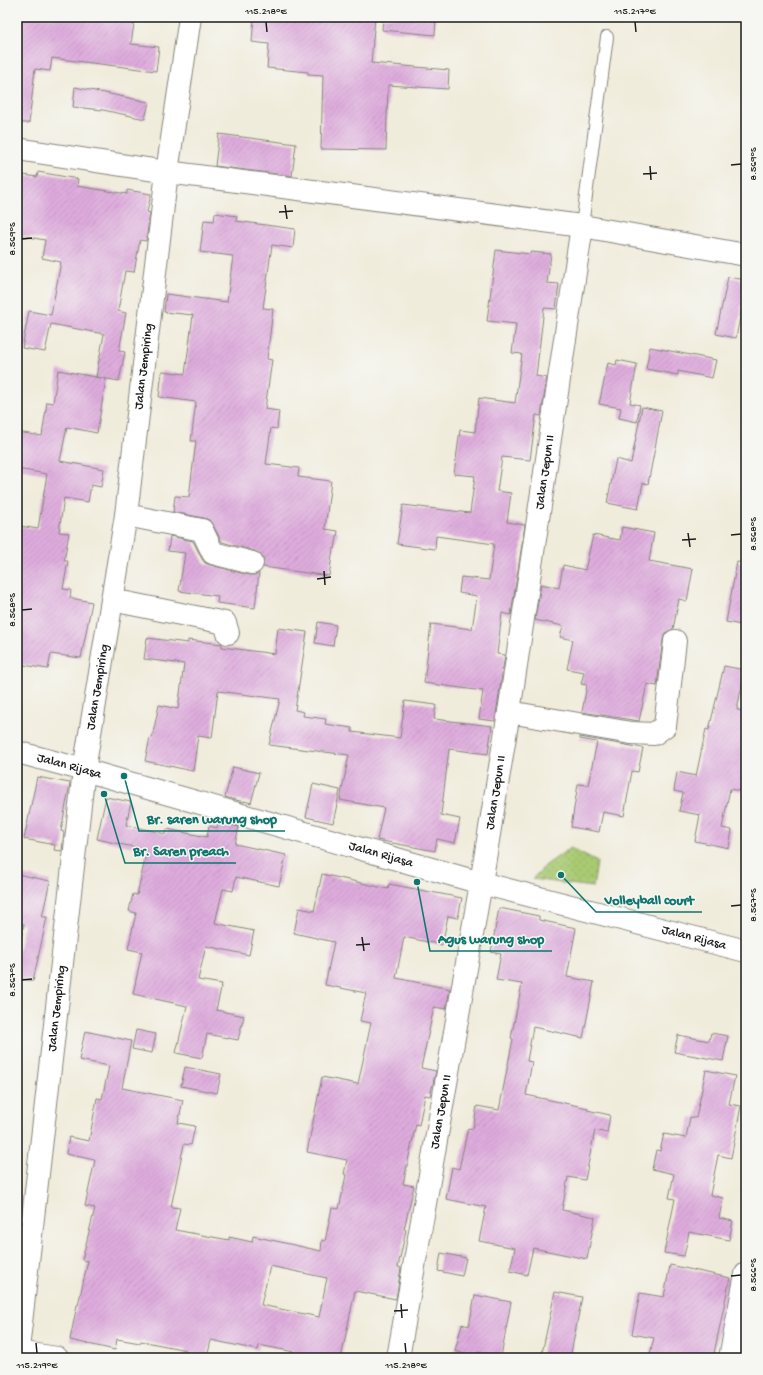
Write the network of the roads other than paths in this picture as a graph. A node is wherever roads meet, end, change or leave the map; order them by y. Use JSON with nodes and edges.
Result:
{"nodes":[{"id":1,"x":190,"y":17,"type":"edge"},
{"id":2,"x":607,"y":37,"type":"dead end"},
{"id":3,"x":17,"y":149,"type":"edge"},
{"id":4,"x":167,"y":172,"type":"junction"},
{"id":5,"x":582,"y":226,"type":"junction"},
{"id":6,"x":746,"y":255,"type":"edge"},
{"id":7,"x":126,"y":515,"type":"junction"},
{"id":8,"x":252,"y":563,"type":"dead end"},
{"id":9,"x":112,"y":600,"type":"junction"},
{"id":10,"x":228,"y":633,"type":"dead end"},
{"id":11,"x":675,"y":641,"type":"dead end"},
{"id":12,"x":509,"y":712,"type":"junction"},
{"id":13,"x":17,"y":752,"type":"edge"},
{"id":14,"x":84,"y":770,"type":"junction"},
{"id":15,"x":481,"y":883,"type":"junction"},
{"id":16,"x":746,"y":951,"type":"edge"},
{"id":17,"x":746,"y":1274,"type":"edge"},
{"id":18,"x":18,"y":1354,"type":"edge"},
{"id":19,"x":57,"y":1358,"type":"edge"},
{"id":20,"x":398,"y":1358,"type":"edge"},
{"id":21,"x":730,"y":1358,"type":"edge"}],
"edges":[{"from":1,"to":4,"type":"street","name":"Jalan Jempiring"},
{"from":2,"to":5,"type":"lane"},
{"from":3,"to":4,"type":"street"},
{"from":4,"to":5,"type":"street"},
{"from":4,"to":7,"type":"street","name":"Jalan Jempiring"},
{"from":5,"to":6,"type":"street"},
{"from":5,"to":12,"type":"street","name":"Jalan Jepun II"},
{"from":7,"to":8,"type":"street"},
{"from":7,"to":9,"type":"street","name":"Jalan Jempiring"},
{"from":9,"to":10,"type":"street"},
{"from":9,"to":14,"type":"street","name":"Jalan Jempiring"},
{"from":11,"to":12,"type":"street"},
{"from":12,"to":15,"type":"street","name":"Jalan Jepun II"},
{"from":13,"to":14,"type":"street","name":"Jalan Rijasa"},
{"from":14,"to":15,"type":"street","name":"Jalan Rijasa"},
{"from":14,"to":18,"type":"street","name":"Jalan Jempiring"},
{"from":15,"to":16,"type":"street","name":"Jalan Rijasa"},
{"from":15,"to":20,"type":"street","name":"Jalan Jepun II"},
{"from":17,"to":21,"type":"street"},
{"from":18,"to":19,"type":"street"}]}
